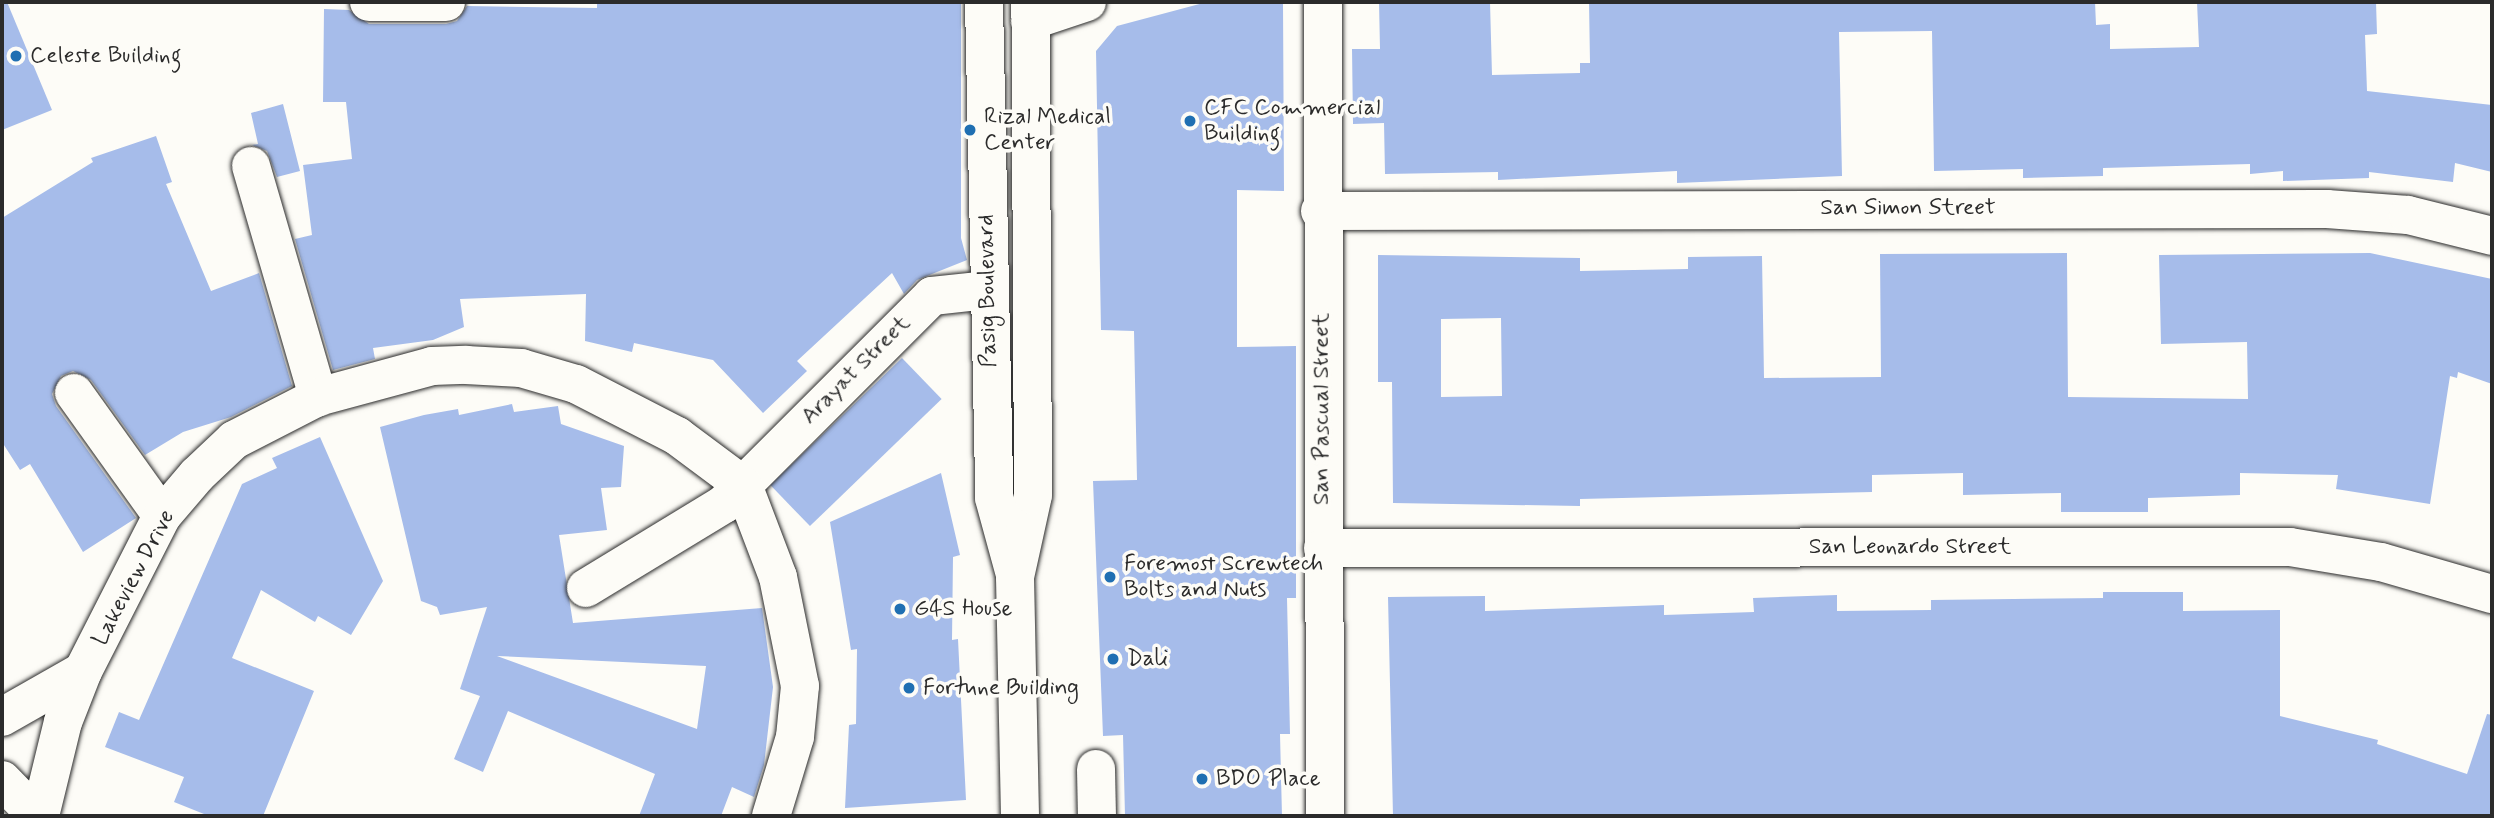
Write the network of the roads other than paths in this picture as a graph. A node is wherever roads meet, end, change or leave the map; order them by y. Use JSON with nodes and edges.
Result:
{"nodes":[{"id":1,"x":369,"y":2,"type":"edge"},
{"id":2,"x":446,"y":2,"type":"edge"},
{"id":3,"x":985,"y":2,"type":"edge"},
{"id":4,"x":1087,"y":2,"type":"edge"},
{"id":5,"x":1324,"y":2,"type":"edge"},
{"id":6,"x":1030,"y":11,"type":"edge"},
{"id":7,"x":251,"y":166,"type":"dead end"},
{"id":8,"x":1321,"y":211,"type":"junction"},
{"id":9,"x":2492,"y":236,"type":"edge"},
{"id":10,"x":987,"y":290,"type":"junction"},
{"id":11,"x":74,"y":393,"type":"dead end"},
{"id":12,"x":318,"y":397,"type":"junction"},
{"id":13,"x":743,"y":485,"type":"junction"},
{"id":14,"x":162,"y":516,"type":"junction"},
{"id":15,"x":1323,"y":548,"type":"junction"},
{"id":16,"x":1015,"y":577,"type":"junction"},
{"id":17,"x":586,"y":588,"type":"dead end"},
{"id":18,"x":2492,"y":594,"type":"edge"},
{"id":19,"x":83,"y":671,"type":"junction"},
{"id":20,"x":2,"y":717,"type":"edge"},
{"id":21,"x":1097,"y":769,"type":"dead end"},
{"id":22,"x":2,"y":780,"type":"edge"},
{"id":23,"x":38,"y":816,"type":"edge"},
{"id":24,"x":771,"y":816,"type":"edge"},
{"id":25,"x":1020,"y":816,"type":"edge"},
{"id":26,"x":1097,"y":816,"type":"edge"},
{"id":27,"x":1325,"y":816,"type":"edge"}],
"edges":[{"from":1,"to":2,"type":"street"},
{"from":3,"to":10,"type":"street","name":"Pasig Boulevard"},
{"from":4,"to":6,"type":"street"},
{"from":5,"to":8,"type":"street","name":"San Pascual Street"},
{"from":6,"to":16,"type":"street","name":"Pasig Boulevard"},
{"from":7,"to":12,"type":"street"},
{"from":8,"to":9,"type":"street","name":"San Simon Street"},
{"from":8,"to":15,"type":"street","name":"San Pascual Street"},
{"from":10,"to":13,"type":"street","name":"Arayat Street"},
{"from":10,"to":16,"type":"street","name":"Pasig Boulevard"},
{"from":11,"to":14,"type":"street"},
{"from":12,"to":13,"type":"street","name":"Lakeview Drive"},
{"from":12,"to":14,"type":"street","name":"Lakeview Drive"},
{"from":13,"to":17,"type":"street","name":"Arayat Street"},
{"from":13,"to":24,"type":"street"},
{"from":14,"to":19,"type":"street","name":"Lakeview Drive"},
{"from":15,"to":18,"type":"street","name":"San Leonardo Street"},
{"from":15,"to":27,"type":"street","name":"San Pascual Street"},
{"from":16,"to":25,"type":"street","name":"Pasig Boulevard"},
{"from":19,"to":20,"type":"street"},
{"from":19,"to":23,"type":"street","name":"Lakeview Drive"},
{"from":21,"to":26,"type":"street"},
{"from":22,"to":23,"type":"street"}]}
